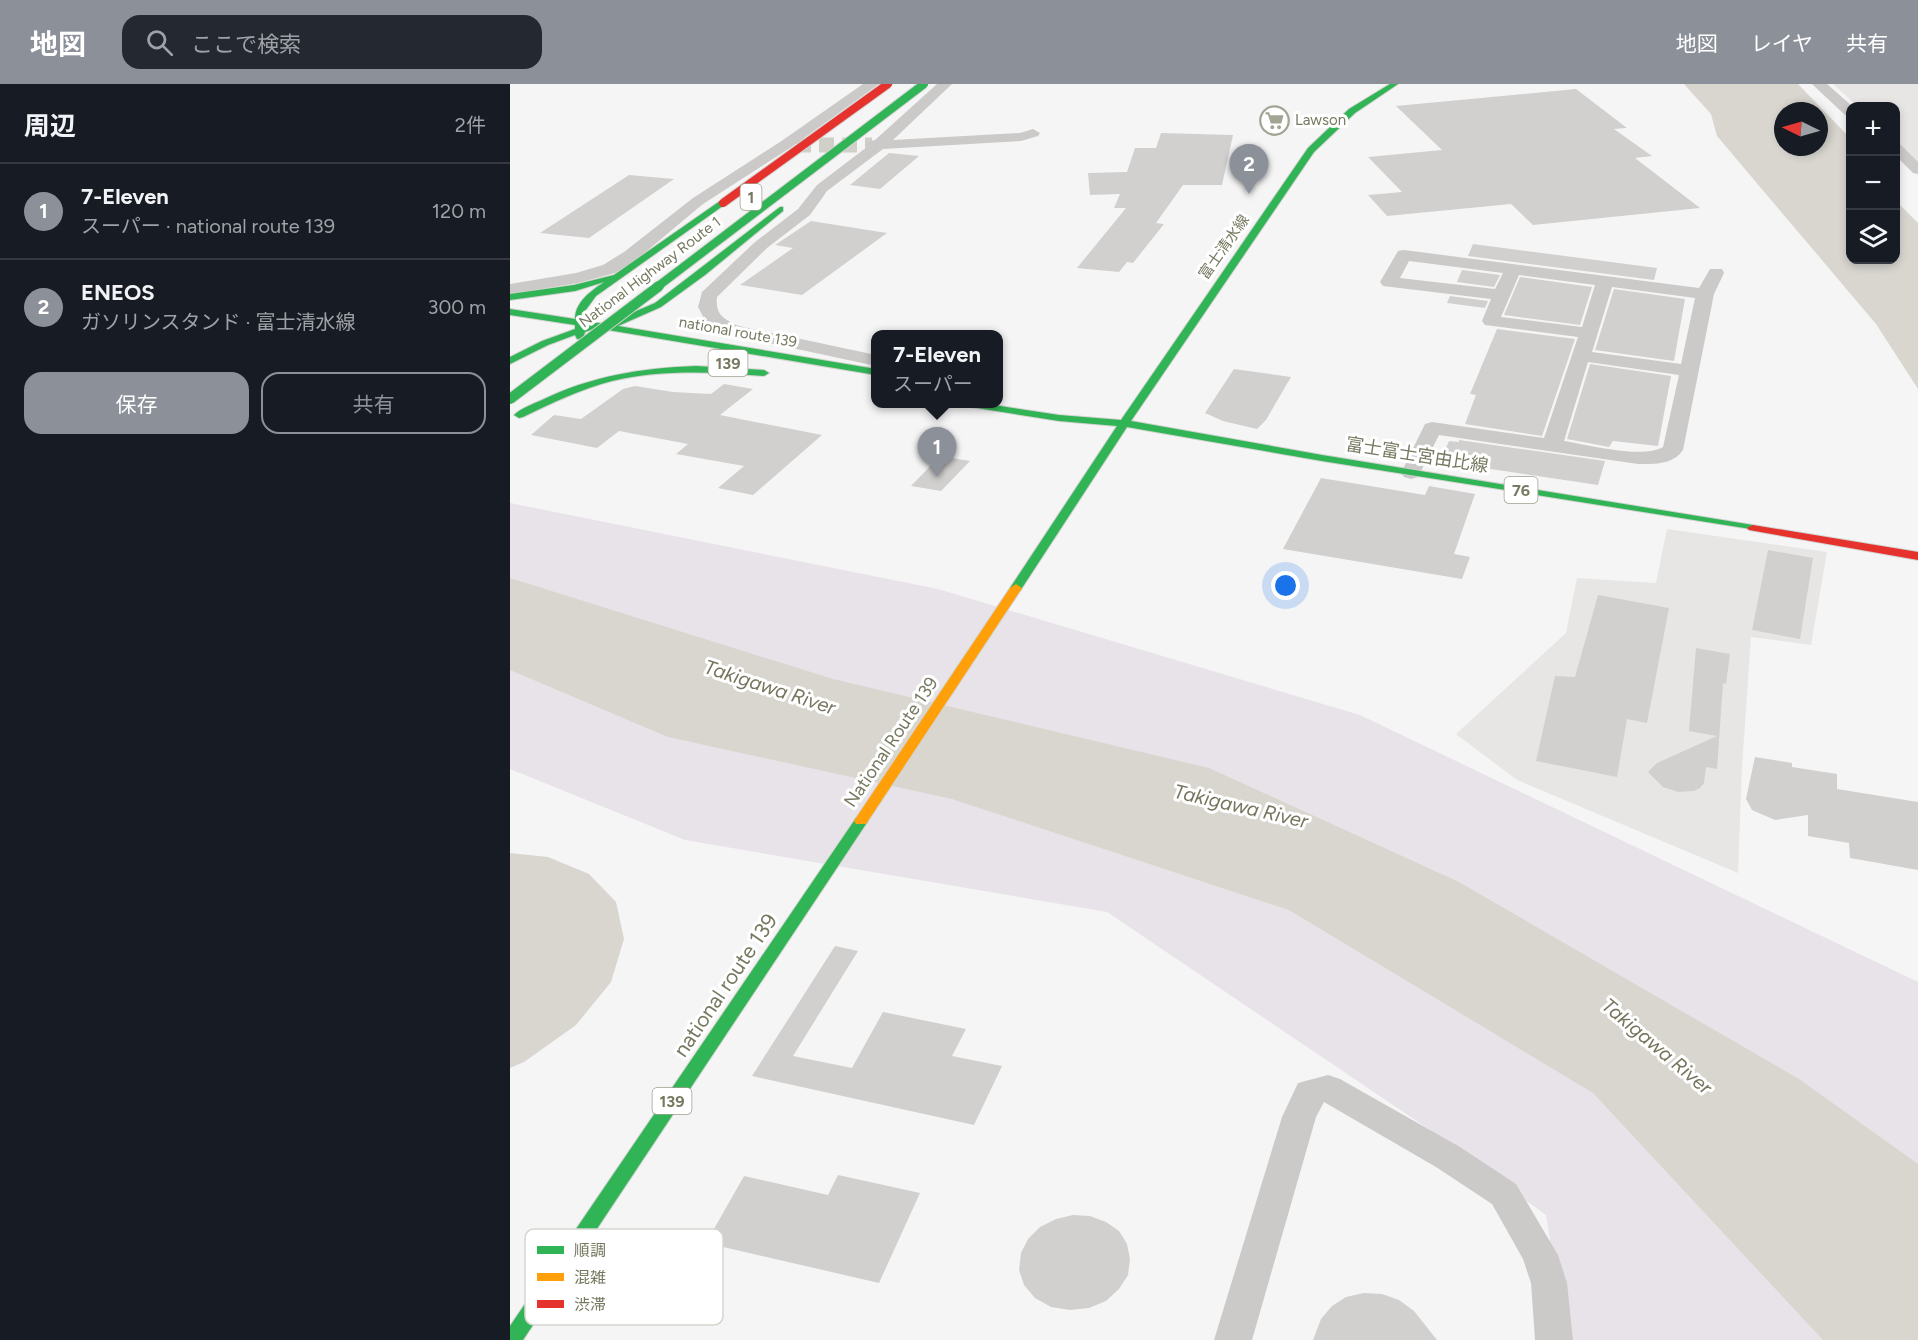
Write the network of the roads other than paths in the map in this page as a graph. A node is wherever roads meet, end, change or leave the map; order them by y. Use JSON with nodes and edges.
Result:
{"nodes":[{"id":1,"x":872,"y":84,"type":"edge"},
{"id":2,"x":888,"y":84,"type":"edge"},
{"id":3,"x":903,"y":84,"type":"edge"},
{"id":4,"x":924,"y":84,"type":"edge"},
{"id":5,"x":936,"y":84,"type":"edge"},
{"id":6,"x":945,"y":84,"type":"edge"},
{"id":7,"x":1395,"y":84,"type":"edge"},
{"id":8,"x":1819,"y":84,"type":"edge"},
{"id":9,"x":1846,"y":108,"type":"edge"},
{"id":10,"x":1033,"y":133,"type":"dead end"},
{"id":11,"x":875,"y":145,"type":"junction"},
{"id":12,"x":1900,"y":152,"type":"edge"},
{"id":13,"x":1918,"y":170,"type":"edge"},
{"id":14,"x":684,"y":247,"type":"dead end"},
{"id":15,"x":1513,"y":270,"type":"junction"},
{"id":16,"x":621,"y":273,"type":"junction"},
{"id":17,"x":702,"y":273,"type":"junction"},
{"id":18,"x":1716,"y":273,"type":"dead end"},
{"id":19,"x":1605,"y":282,"type":"junction"},
{"id":20,"x":510,"y":289,"type":"edge"},
{"id":21,"x":1705,"y":294,"type":"junction"},
{"id":22,"x":1501,"y":296,"type":"junction"},
{"id":23,"x":510,"y":297,"type":"edge"},
{"id":24,"x":684,"y":302,"type":"dead end"},
{"id":25,"x":599,"y":311,"type":"dead end"},
{"id":26,"x":510,"y":312,"type":"edge"},
{"id":27,"x":510,"y":326,"type":"edge"},
{"id":28,"x":701,"y":326,"type":"dead end"},
{"id":29,"x":587,"y":331,"type":"junction"},
{"id":30,"x":1588,"y":333,"type":"junction"},
{"id":31,"x":613,"y":342,"type":"dead end"},
{"id":32,"x":690,"y":356,"type":"dead end"},
{"id":33,"x":1582,"y":356,"type":"junction"},
{"id":34,"x":871,"y":360,"type":"edge"},
{"id":35,"x":510,"y":361,"type":"edge"},
{"id":36,"x":581,"y":362,"type":"dead end"},
{"id":37,"x":820,"y":363,"type":"junction"},
{"id":38,"x":871,"y":371,"type":"edge"},
{"id":39,"x":1689,"y":371,"type":"junction"},
{"id":40,"x":510,"y":376,"type":"edge"},
{"id":41,"x":562,"y":381,"type":"dead end"},
{"id":42,"x":510,"y":399,"type":"edge"},
{"id":43,"x":1073,"y":405,"type":"dead end"},
{"id":44,"x":996,"y":408,"type":"edge"},
{"id":45,"x":515,"y":418,"type":"edge"},
{"id":46,"x":1124,"y":423,"type":"junction"},
{"id":47,"x":1552,"y":446,"type":"junction"},
{"id":48,"x":1412,"y":472,"type":"junction"},
{"id":49,"x":1918,"y":556,"type":"edge"},
{"id":50,"x":832,"y":862,"type":"joint"},
{"id":51,"x":586,"y":1229,"type":"edge"},
{"id":52,"x":525,"y":1321,"type":"edge"},
{"id":53,"x":512,"y":1340,"type":"edge"},
{"id":54,"x":1233,"y":1340,"type":"edge"},
{"id":55,"x":1554,"y":1340,"type":"edge"}],
"edges":[{"from":1,"to":20,"type":"street"},
{"from":2,"to":16,"type":"main road","number":"1","bridge":true},
{"from":3,"to":14,"type":"main road","name":"National Highway Route 1","number":"1"},
{"from":4,"to":42,"type":"main road","name":"National Highway Route 1","number":"1","bridge":true},
{"from":5,"to":17,"type":"main road","number":"1"},
{"from":6,"to":11,"type":"street"},
{"from":7,"to":46,"type":"main road","name":"富士清水線"},
{"from":8,"to":9,"type":"street"},
{"from":10,"to":11,"type":"street"},
{"from":11,"to":34,"type":"street"},
{"from":12,"to":13,"type":"street"},
{"from":15,"to":19,"type":"street"},
{"from":15,"to":22,"type":"street"},
{"from":15,"to":22,"type":"street"},
{"from":16,"to":23,"type":"main road","number":"1"},
{"from":16,"to":29,"type":"main road","number":"1"},
{"from":17,"to":24,"type":"main road","number":"1"},
{"from":17,"to":29,"type":"main road","number":"1"},
{"from":18,"to":21,"type":"street"},
{"from":19,"to":21,"type":"street"},
{"from":19,"to":30,"type":"street"},
{"from":21,"to":39,"type":"street"},
{"from":22,"to":30,"type":"street"},
{"from":25,"to":40,"type":"main road","name":"National Highway Route 1"},
{"from":26,"to":29,"type":"main road"},
{"from":27,"to":29,"type":"main road"},
{"from":28,"to":37,"type":"main road"},
{"from":29,"to":31,"type":"main road"},
{"from":29,"to":35,"type":"main road","number":"1"},
{"from":29,"to":36,"type":"main road","number":"1"},
{"from":29,"to":37,"type":"main road","name":"national route 139","number":"139"},
{"from":30,"to":33,"type":"street"},
{"from":32,"to":45,"type":"main road","name":"national route 139","number":"139"},
{"from":33,"to":39,"type":"street"},
{"from":33,"to":47,"type":"street"},
{"from":37,"to":38,"type":"main road","name":"national route 139","number":"139"},
{"from":39,"to":47,"type":"street"},
{"from":41,"to":45,"type":"main road"},
{"from":43,"to":46,"type":"main road"},
{"from":44,"to":46,"type":"main road"},
{"from":46,"to":48,"type":"main road","name":"富士富士宮由比線","number":"76"},
{"from":46,"to":50,"type":"main road","name":"National Route 139","number":"139"},
{"from":47,"to":48,"type":"street"},
{"from":48,"to":49,"type":"main road","name":"富士富士宮由比線","number":"76"},
{"from":50,"to":51,"type":"main road","name":"national route 139","number":"139"},
{"from":52,"to":53,"type":"main road","name":"national route 139","number":"139"},
{"from":54,"to":55,"type":"street"}]}
